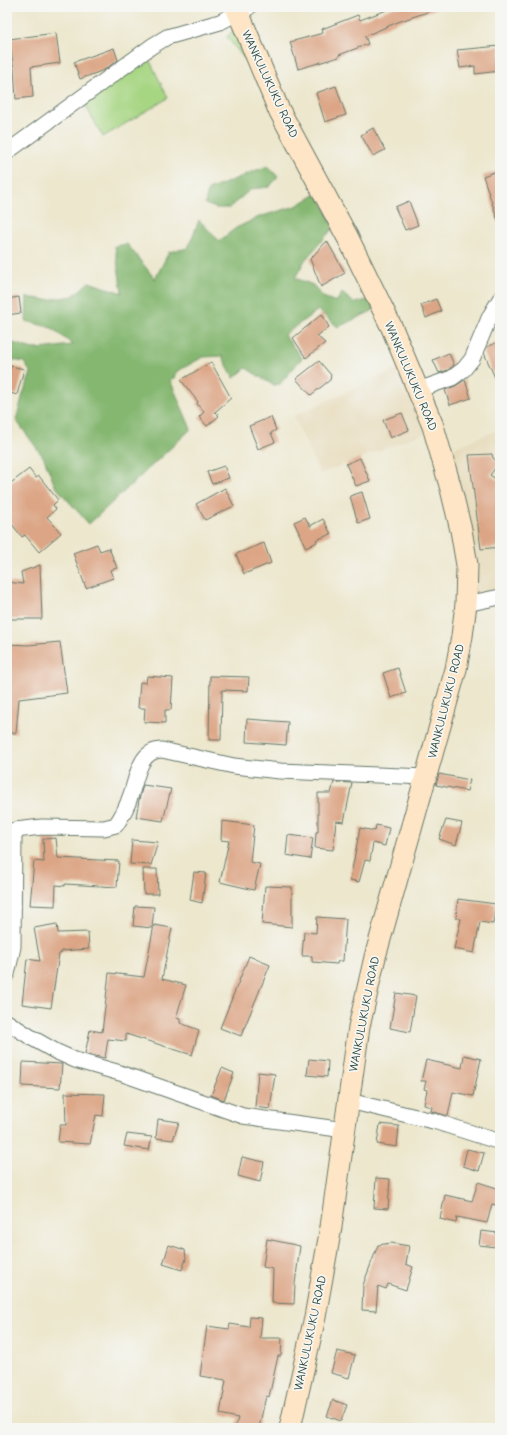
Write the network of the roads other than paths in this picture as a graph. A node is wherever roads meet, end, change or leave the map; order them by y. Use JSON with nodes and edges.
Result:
{"nodes":[{"id":1,"x":241,"y":9,"type":"edge"},
{"id":2,"x":7,"y":152,"type":"edge"},
{"id":3,"x":500,"y":299,"type":"edge"},
{"id":4,"x":418,"y":390,"type":"junction"},
{"id":5,"x":500,"y":597,"type":"edge"},
{"id":6,"x":466,"y":604,"type":"junction"},
{"id":7,"x":426,"y":777,"type":"junction"},
{"id":8,"x":7,"y":974,"type":"edge"},
{"id":9,"x":7,"y":1022,"type":"edge"},
{"id":10,"x":349,"y":1101,"type":"junction"},
{"id":11,"x":345,"y":1130,"type":"junction"},
{"id":12,"x":500,"y":1142,"type":"edge"},
{"id":13,"x":290,"y":1428,"type":"edge"}],
"edges":[{"from":1,"to":2,"type":"street"},
{"from":1,"to":4,"type":"main road","name":"WANKULUKUKU ROAD"},
{"from":3,"to":4,"type":"street"},
{"from":4,"to":6,"type":"main road","name":"WANKULUKUKU ROAD"},
{"from":5,"to":6,"type":"street"},
{"from":6,"to":7,"type":"main road","name":"WANKULUKUKU ROAD"},
{"from":7,"to":8,"type":"street"},
{"from":7,"to":10,"type":"main road","name":"WANKULUKUKU ROAD"},
{"from":9,"to":11,"type":"street"},
{"from":10,"to":11,"type":"main road","name":"WANKULUKUKU ROAD"},
{"from":10,"to":12,"type":"street"},
{"from":11,"to":13,"type":"main road","name":"WANKULUKUKU ROAD"}]}
